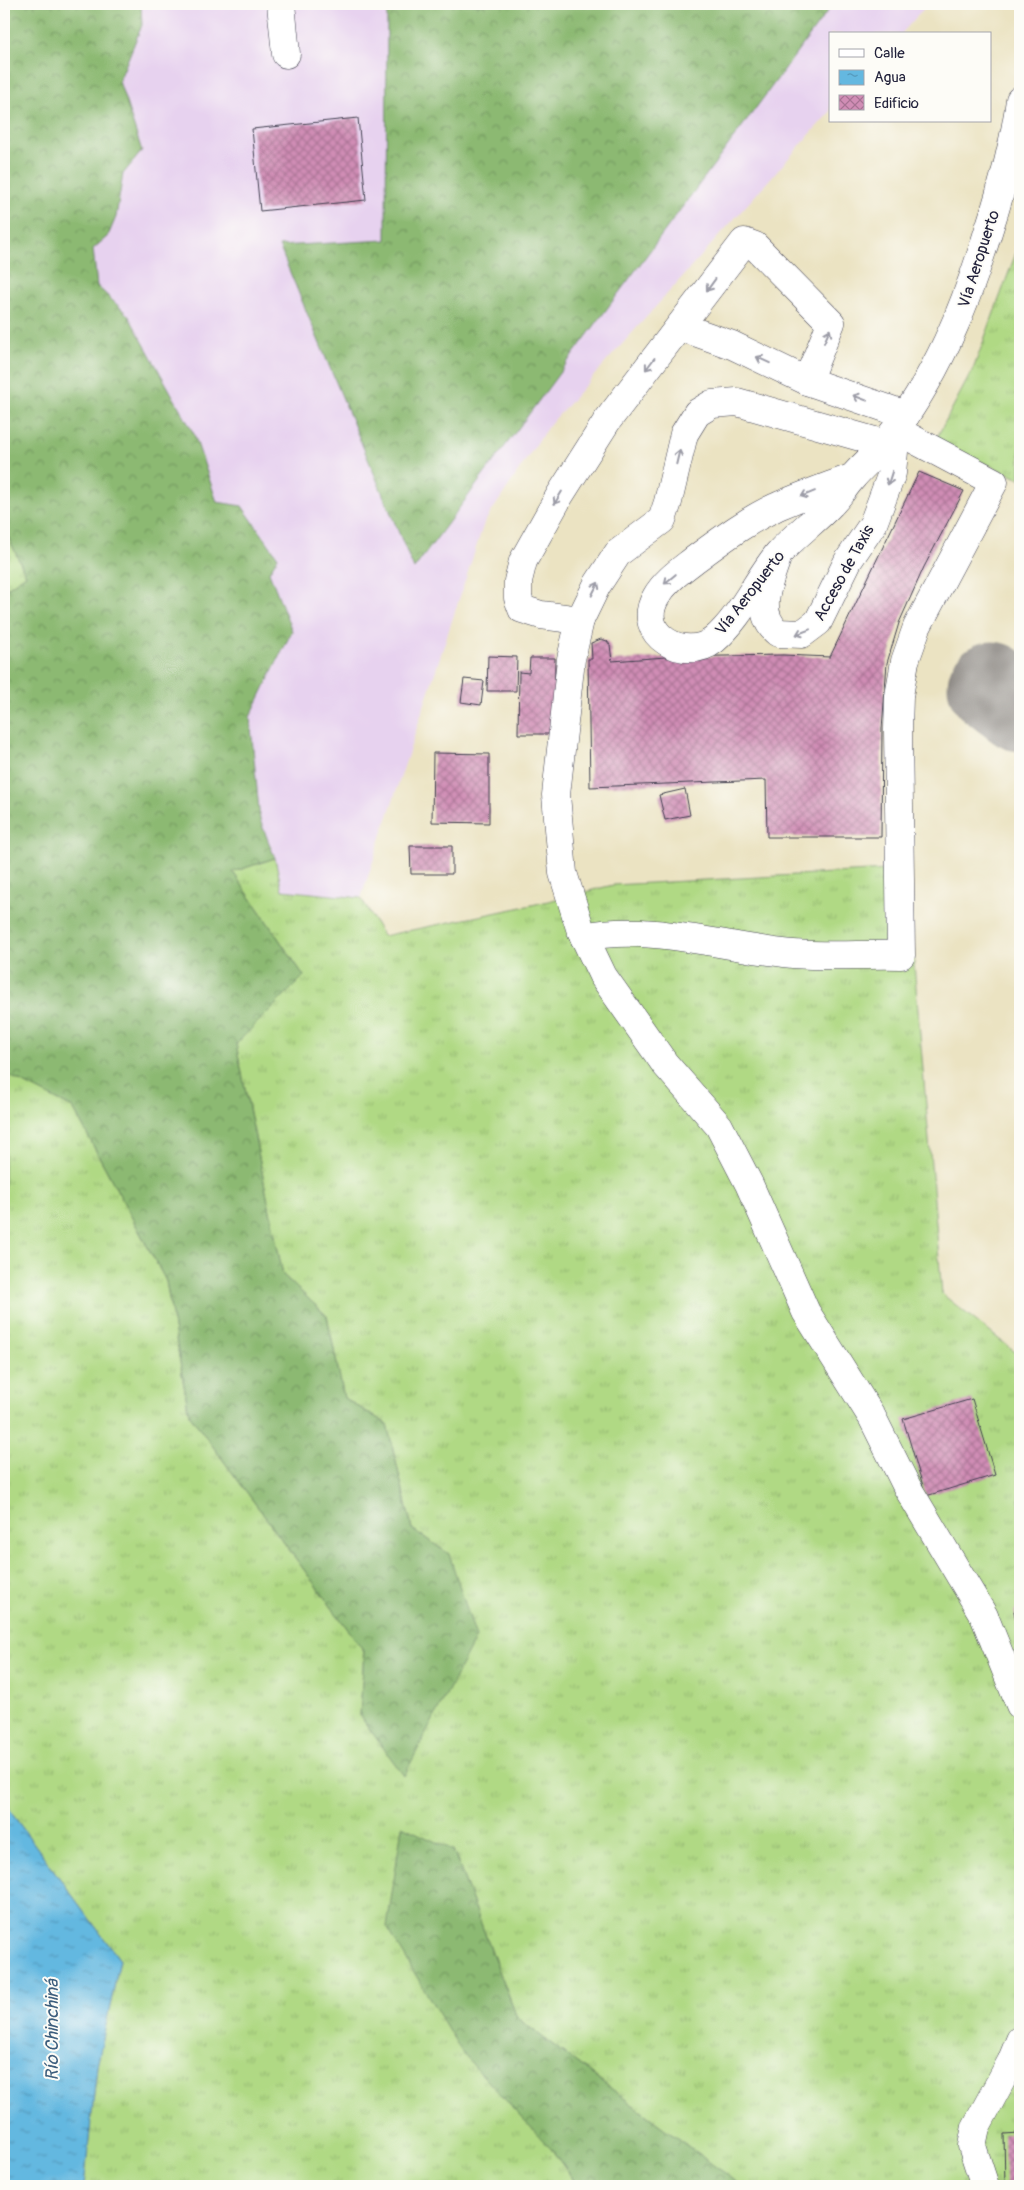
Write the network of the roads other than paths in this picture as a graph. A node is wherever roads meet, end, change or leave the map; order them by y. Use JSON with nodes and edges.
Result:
{"nodes":[{"id":1,"x":281,"y":4,"type":"edge"},
{"id":2,"x":286,"y":54,"type":"dead end"},
{"id":3,"x":1020,"y":100,"type":"edge"},
{"id":4,"x":681,"y":327,"type":"junction"},
{"id":5,"x":807,"y":380,"type":"junction"},
{"id":6,"x":895,"y":430,"type":"junction"},
{"id":7,"x":853,"y":477,"type":"junction"},
{"id":8,"x":778,"y":555,"type":"junction"},
{"id":9,"x":580,"y":620,"type":"junction"},
{"id":10,"x":584,"y":937,"type":"junction"},
{"id":11,"x":1020,"y":1705,"type":"edge"},
{"id":12,"x":1020,"y":2040,"type":"edge"},
{"id":13,"x":985,"y":2186,"type":"edge"}],
"edges":[{"from":1,"to":2,"type":"street"},
{"from":3,"to":6,"type":"street","name":"Vía Aeropuerto"},
{"from":5,"to":4,"type":"street","one_way":true},
{"from":5,"to":4,"type":"street","one_way":true},
{"from":4,"to":9,"type":"street","one_way":true},
{"from":6,"to":5,"type":"street","one_way":true},
{"from":6,"to":7,"type":"street","name":"Vía Aeropuerto"},
{"from":6,"to":8,"type":"street","name":"Acceso de Taxis","one_way":true},
{"from":9,"to":6,"type":"street","one_way":true},
{"from":6,"to":10,"type":"street"},
{"from":7,"to":8,"type":"street","name":"Vía Aeropuerto"},
{"from":7,"to":8,"type":"street","name":"Vía Aeropuerto","one_way":true},
{"from":9,"to":10,"type":"street"},
{"from":10,"to":11,"type":"street"},
{"from":12,"to":13,"type":"street"}]}
